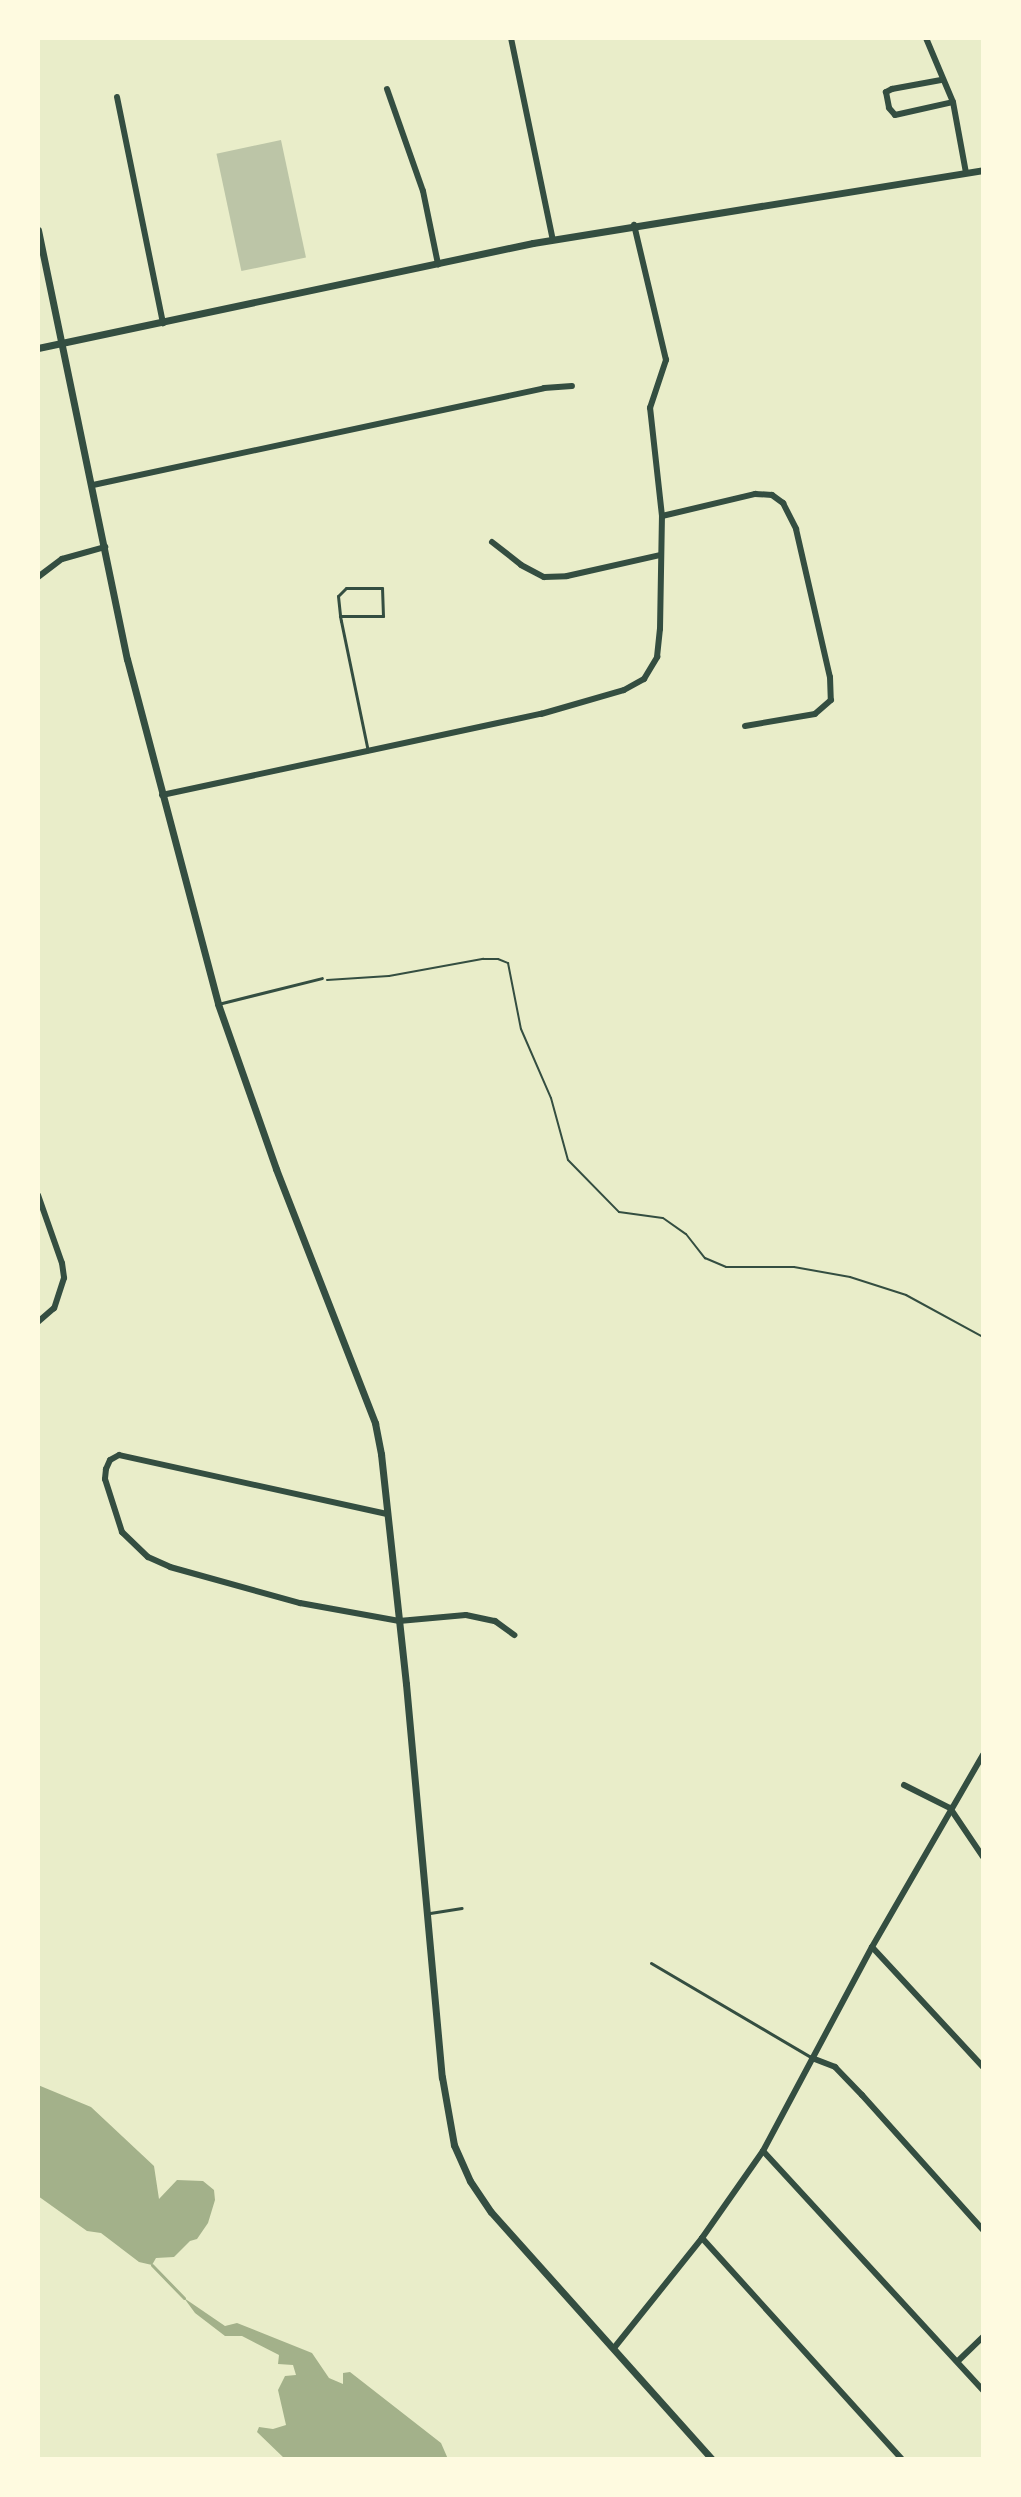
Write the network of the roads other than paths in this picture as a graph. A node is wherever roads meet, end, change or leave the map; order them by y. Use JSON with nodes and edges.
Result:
{"nodes":[{"id":1,"x":511,"y":38,"type":"edge"},
{"id":2,"x":926,"y":38,"type":"edge"},
{"id":3,"x":941,"y":80,"type":"junction"},
{"id":4,"x":387,"y":89,"type":"dead end"},
{"id":5,"x":117,"y":97,"type":"dead end"},
{"id":6,"x":953,"y":102,"type":"junction"},
{"id":7,"x":983,"y":170,"type":"edge"},
{"id":8,"x":966,"y":173,"type":"junction"},
{"id":9,"x":634,"y":225,"type":"junction"},
{"id":10,"x":38,"y":230,"type":"edge"},
{"id":11,"x":553,"y":240,"type":"junction"},
{"id":12,"x":438,"y":264,"type":"junction"},
{"id":13,"x":163,"y":323,"type":"junction"},
{"id":14,"x":63,"y":344,"type":"junction"},
{"id":15,"x":38,"y":348,"type":"edge"},
{"id":16,"x":572,"y":386,"type":"dead end"},
{"id":17,"x":93,"y":485,"type":"junction"},
{"id":18,"x":662,"y":516,"type":"junction"},
{"id":19,"x":492,"y":542,"type":"dead end"},
{"id":20,"x":105,"y":547,"type":"junction"},
{"id":21,"x":660,"y":555,"type":"junction"},
{"id":22,"x":38,"y":577,"type":"edge"},
{"id":23,"x":340,"y":616,"type":"junction"},
{"id":24,"x":745,"y":726,"type":"dead end"},
{"id":25,"x":368,"y":751,"type":"junction"},
{"id":26,"x":162,"y":795,"type":"junction"},
{"id":27,"x":322,"y":978,"type":"road end"},
{"id":28,"x":218,"y":1004,"type":"junction"},
{"id":29,"x":38,"y":1195,"type":"edge"},
{"id":30,"x":38,"y":1322,"type":"edge"},
{"id":31,"x":387,"y":1514,"type":"junction"},
{"id":32,"x":399,"y":1621,"type":"junction"},
{"id":33,"x":514,"y":1635,"type":"dead end"},
{"id":34,"x":983,"y":1755,"type":"edge"},
{"id":35,"x":904,"y":1785,"type":"dead end"},
{"id":36,"x":950,"y":1808,"type":"junction"},
{"id":37,"x":983,"y":1857,"type":"edge"},
{"id":38,"x":462,"y":1908,"type":"dead end"},
{"id":39,"x":426,"y":1914,"type":"junction"},
{"id":40,"x":872,"y":1947,"type":"junction"},
{"id":41,"x":651,"y":1963,"type":"dead end"},
{"id":42,"x":812,"y":2058,"type":"junction"},
{"id":43,"x":983,"y":2067,"type":"edge"},
{"id":44,"x":763,"y":2151,"type":"junction"},
{"id":45,"x":983,"y":2230,"type":"edge"},
{"id":46,"x":702,"y":2238,"type":"junction"},
{"id":47,"x":983,"y":2337,"type":"edge"},
{"id":48,"x":614,"y":2348,"type":"junction"},
{"id":49,"x":958,"y":2361,"type":"junction"},
{"id":50,"x":983,"y":2390,"type":"edge"},
{"id":51,"x":712,"y":2459,"type":"edge"},
{"id":52,"x":902,"y":2459,"type":"edge"}],
"edges":[{"from":1,"to":11,"type":"street"},
{"from":2,"to":3,"type":"street"},
{"from":3,"to":6,"type":"street"},
{"from":3,"to":6,"type":"street"},
{"from":4,"to":12,"type":"street"},
{"from":5,"to":13,"type":"street"},
{"from":6,"to":8,"type":"street"},
{"from":7,"to":8,"type":"street"},
{"from":8,"to":9,"type":"street"},
{"from":9,"to":11,"type":"street"},
{"from":9,"to":18,"type":"street"},
{"from":10,"to":14,"type":"street"},
{"from":11,"to":12,"type":"street"},
{"from":12,"to":13,"type":"street"},
{"from":13,"to":14,"type":"street"},
{"from":14,"to":15,"type":"street"},
{"from":14,"to":17,"type":"street"},
{"from":16,"to":17,"type":"street"},
{"from":17,"to":20,"type":"street"},
{"from":18,"to":21,"type":"street"},
{"from":18,"to":24,"type":"street"},
{"from":19,"to":21,"type":"street"},
{"from":20,"to":22,"type":"street"},
{"from":20,"to":26,"type":"street"},
{"from":21,"to":25,"type":"street"},
{"from":23,"to":23,"type":"lane"},
{"from":23,"to":25,"type":"lane"},
{"from":25,"to":26,"type":"street"},
{"from":26,"to":28,"type":"street"},
{"from":27,"to":28,"type":"lane"},
{"from":28,"to":31,"type":"street"},
{"from":29,"to":30,"type":"street"},
{"from":31,"to":32,"type":"street"},
{"from":31,"to":32,"type":"street"},
{"from":32,"to":33,"type":"street"},
{"from":32,"to":39,"type":"street"},
{"from":34,"to":36,"type":"street"},
{"from":35,"to":36,"type":"street"},
{"from":36,"to":37,"type":"street"},
{"from":36,"to":40,"type":"street"},
{"from":38,"to":39,"type":"lane"},
{"from":39,"to":48,"type":"street"},
{"from":40,"to":42,"type":"street"},
{"from":40,"to":43,"type":"street"},
{"from":41,"to":42,"type":"lane"},
{"from":42,"to":44,"type":"street"},
{"from":42,"to":45,"type":"street"},
{"from":44,"to":46,"type":"street"},
{"from":44,"to":49,"type":"street"},
{"from":46,"to":48,"type":"street"},
{"from":46,"to":52,"type":"street"},
{"from":47,"to":49,"type":"street"},
{"from":48,"to":51,"type":"street"},
{"from":49,"to":50,"type":"street"}]}
